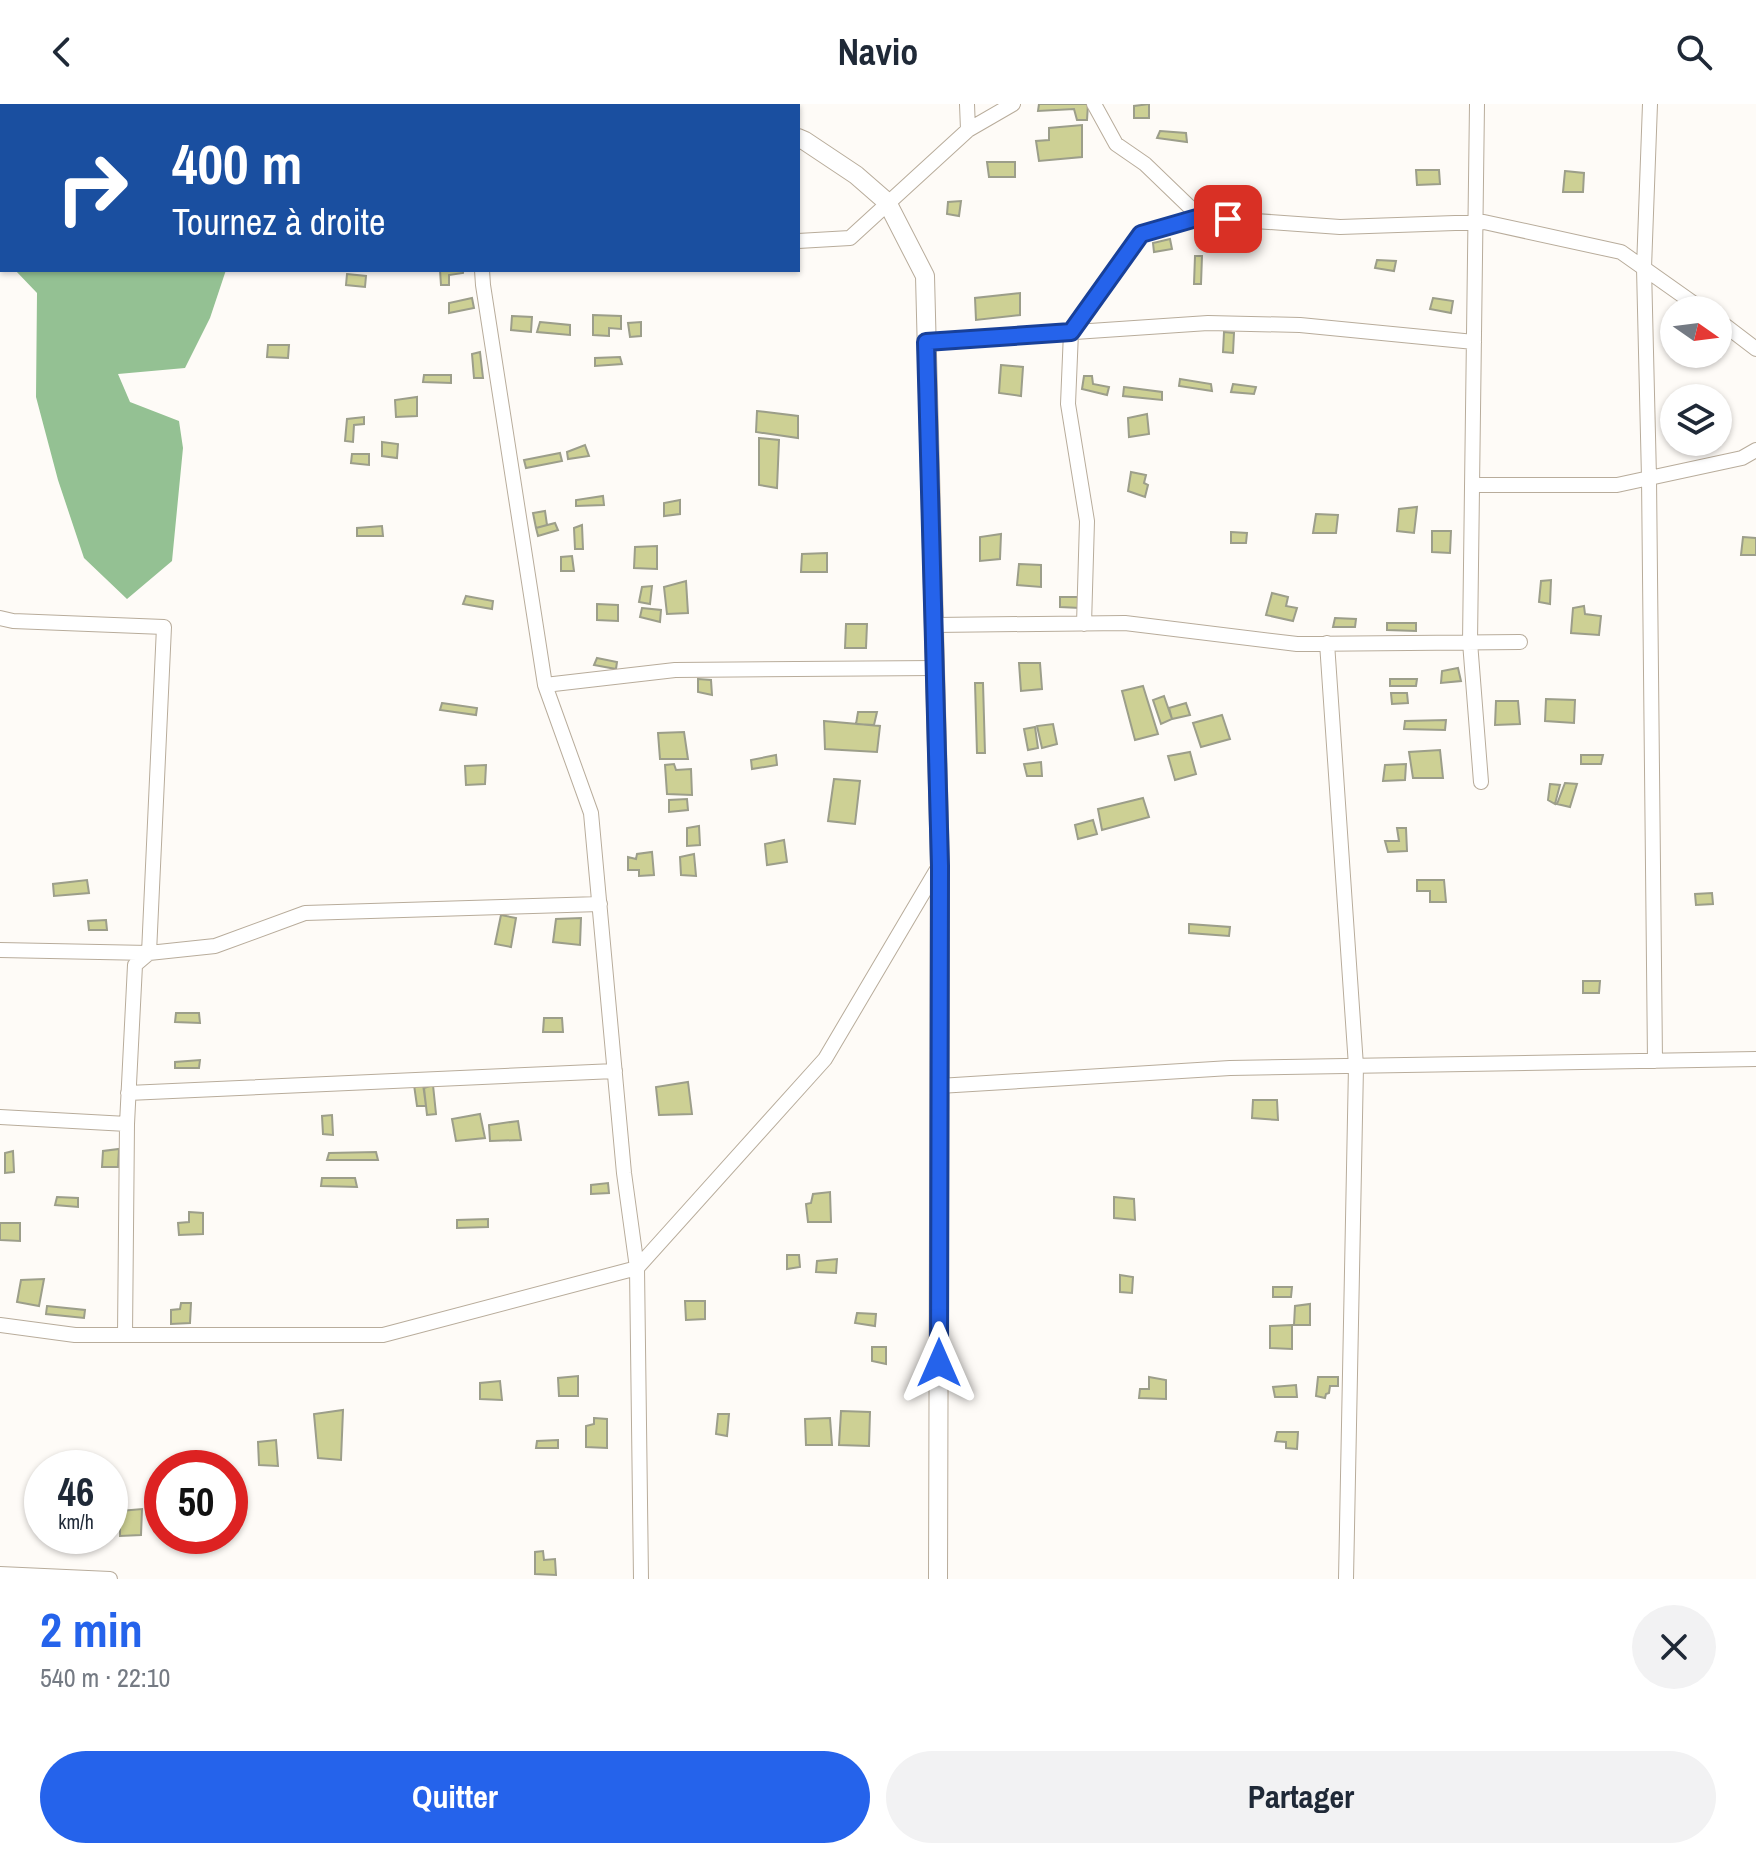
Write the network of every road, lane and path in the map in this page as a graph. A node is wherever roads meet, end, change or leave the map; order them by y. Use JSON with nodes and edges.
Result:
{"nodes":[{"id":1,"x":967,"y":104,"type":"edge"},
{"id":2,"x":1013,"y":104,"type":"edge"},
{"id":3,"x":1094,"y":104,"type":"edge"},
{"id":4,"x":1477,"y":104,"type":"edge"},
{"id":5,"x":1650,"y":104,"type":"edge"},
{"id":6,"x":968,"y":130,"type":"junction"},
{"id":7,"x":800,"y":139,"type":"edge"},
{"id":8,"x":887,"y":202,"type":"junction"},
{"id":9,"x":1200,"y":217,"type":"junction"},
{"id":10,"x":1475,"y":223,"type":"junction"},
{"id":11,"x":800,"y":241,"type":"edge"},
{"id":12,"x":1644,"y":268,"type":"junction"},
{"id":13,"x":482,"y":272,"type":"edge"},
{"id":14,"x":1683,"y":296,"type":"edge"},
{"id":15,"x":1732,"y":331,"type":"edge"},
{"id":16,"x":1071,"y":332,"type":"junction"},
{"id":17,"x":926,"y":342,"type":"junction"},
{"id":18,"x":1474,"y":342,"type":"junction"},
{"id":19,"x":1756,"y":349,"type":"edge"},
{"id":20,"x":1756,"y":450,"type":"edge"},
{"id":21,"x":1649,"y":478,"type":"junction"},
{"id":22,"x":1472,"y":485,"type":"junction"},
{"id":23,"x":0,"y":618,"type":"edge"},
{"id":24,"x":1084,"y":624,"type":"junction"},
{"id":25,"x":934,"y":625,"type":"junction"},
{"id":26,"x":1470,"y":642,"type":"junction"},
{"id":27,"x":1520,"y":642,"type":"dead end"},
{"id":28,"x":1327,"y":643,"type":"junction"},
{"id":29,"x":935,"y":668,"type":"junction"},
{"id":30,"x":545,"y":685,"type":"junction"},
{"id":31,"x":1481,"y":782,"type":"dead end"},
{"id":32,"x":940,"y":866,"type":"junction"},
{"id":33,"x":600,"y":904,"type":"junction"},
{"id":34,"x":0,"y":950,"type":"edge"},
{"id":35,"x":149,"y":953,"type":"junction"},
{"id":36,"x":1756,"y":1059,"type":"edge"},
{"id":37,"x":1655,"y":1061,"type":"junction"},
{"id":38,"x":1356,"y":1066,"type":"junction"},
{"id":39,"x":615,"y":1071,"type":"junction"},
{"id":40,"x":939,"y":1086,"type":"junction"},
{"id":41,"x":128,"y":1093,"type":"junction"},
{"id":42,"x":0,"y":1117,"type":"edge"},
{"id":43,"x":127,"y":1124,"type":"junction"},
{"id":44,"x":637,"y":1268,"type":"junction"},
{"id":45,"x":0,"y":1325,"type":"edge"},
{"id":46,"x":125,"y":1335,"type":"junction"},
{"id":47,"x":0,"y":1574,"type":"edge"},
{"id":48,"x":110,"y":1579,"type":"edge"},
{"id":49,"x":641,"y":1579,"type":"edge"},
{"id":50,"x":938,"y":1579,"type":"edge"},
{"id":51,"x":1346,"y":1579,"type":"edge"}],
"edges":[{"from":1,"to":6,"type":"street"},
{"from":2,"to":6,"type":"street"},
{"from":3,"to":9,"type":"street"},
{"from":4,"to":10,"type":"street"},
{"from":5,"to":12,"type":"street"},
{"from":6,"to":8,"type":"street"},
{"from":7,"to":8,"type":"main road"},
{"from":8,"to":11,"type":"street"},
{"from":8,"to":17,"type":"main road"},
{"from":9,"to":10,"type":"street"},
{"from":9,"to":16,"type":"street"},
{"from":10,"to":12,"type":"street"},
{"from":10,"to":18,"type":"street"},
{"from":12,"to":14,"type":"street"},
{"from":12,"to":21,"type":"street"},
{"from":13,"to":30,"type":"street"},
{"from":15,"to":19,"type":"street"},
{"from":16,"to":17,"type":"street"},
{"from":16,"to":18,"type":"street"},
{"from":16,"to":24,"type":"street"},
{"from":17,"to":25,"type":"main road"},
{"from":18,"to":22,"type":"street"},
{"from":20,"to":21,"type":"street"},
{"from":21,"to":22,"type":"street"},
{"from":21,"to":37,"type":"street"},
{"from":22,"to":26,"type":"street"},
{"from":23,"to":35,"type":"street"},
{"from":24,"to":25,"type":"street"},
{"from":24,"to":28,"type":"street"},
{"from":25,"to":29,"type":"main road"},
{"from":26,"to":27,"type":"street"},
{"from":26,"to":28,"type":"street"},
{"from":26,"to":31,"type":"street"},
{"from":28,"to":38,"type":"street"},
{"from":29,"to":30,"type":"street"},
{"from":29,"to":32,"type":"main road"},
{"from":30,"to":33,"type":"street"},
{"from":32,"to":40,"type":"main road"},
{"from":32,"to":44,"type":"street"},
{"from":33,"to":35,"type":"street"},
{"from":33,"to":39,"type":"street"},
{"from":34,"to":35,"type":"street"},
{"from":35,"to":41,"type":"street"},
{"from":36,"to":37,"type":"street"},
{"from":37,"to":38,"type":"street"},
{"from":38,"to":40,"type":"street"},
{"from":38,"to":51,"type":"street"},
{"from":39,"to":41,"type":"street"},
{"from":39,"to":44,"type":"street"},
{"from":40,"to":50,"type":"main road"},
{"from":41,"to":43,"type":"street"},
{"from":42,"to":43,"type":"street"},
{"from":43,"to":46,"type":"street"},
{"from":44,"to":46,"type":"street"},
{"from":44,"to":49,"type":"street"},
{"from":45,"to":46,"type":"street"},
{"from":47,"to":48,"type":"street"}]}
